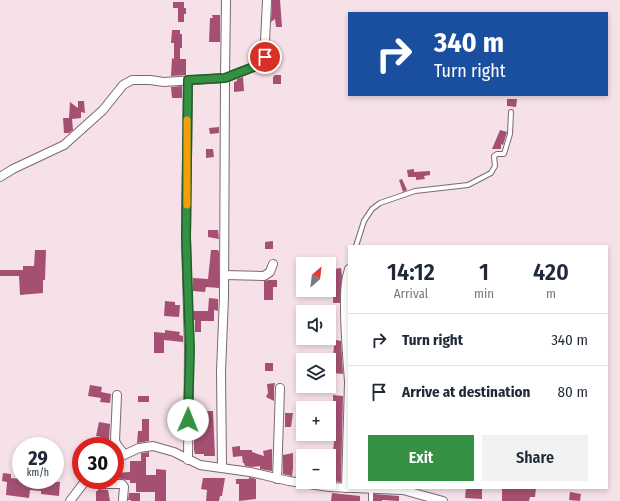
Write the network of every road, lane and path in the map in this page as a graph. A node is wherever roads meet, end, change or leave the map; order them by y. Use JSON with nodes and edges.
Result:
{"nodes":[{"id":1,"x":226,"y":0,"type":"edge"},
{"id":2,"x":267,"y":1,"type":"dead end"},
{"id":3,"x":225,"y":78,"type":"junction"},
{"id":4,"x":188,"y":80,"type":"junction"},
{"id":5,"x":511,"y":112,"type":"dead end"},
{"id":6,"x":0,"y":176,"type":"edge"},
{"id":7,"x":356,"y":245,"type":"edge"},
{"id":8,"x":273,"y":264,"type":"dead end"},
{"id":9,"x":348,"y":271,"type":"edge"},
{"id":10,"x":224,"y":275,"type":"junction"},
{"id":11,"x":348,"y":367,"type":"edge"},
{"id":12,"x":280,"y":388,"type":"dead end"},
{"id":13,"x":117,"y":395,"type":"dead end"},
{"id":14,"x":348,"y":417,"type":"edge"},
{"id":15,"x":188,"y":420,"type":"junction"},
{"id":16,"x":201,"y":426,"type":"dead end"},
{"id":17,"x":115,"y":437,"type":"edge"},
{"id":18,"x":124,"y":454,"type":"edge"},
{"id":19,"x":188,"y":460,"type":"junction"},
{"id":20,"x":222,"y":468,"type":"junction"},
{"id":21,"x":277,"y":479,"type":"junction"},
{"id":22,"x":346,"y":488,"type":"joint"},
{"id":23,"x":79,"y":489,"type":"edge"},
{"id":24,"x":124,"y":489,"type":"edge"},
{"id":25,"x":375,"y":489,"type":"edge"},
{"id":26,"x":123,"y":499,"type":"dead end"},
{"id":27,"x":70,"y":501,"type":"edge"},
{"id":28,"x":371,"y":501,"type":"edge"},
{"id":29,"x":443,"y":501,"type":"edge"}],
"edges":[{"from":1,"to":3,"type":"street"},
{"from":2,"to":3,"type":"street"},
{"from":3,"to":4,"type":"street"},
{"from":3,"to":10,"type":"street"},
{"from":4,"to":6,"type":"street"},
{"from":4,"to":15,"type":"street"},
{"from":5,"to":7,"type":"lane"},
{"from":8,"to":10,"type":"street"},
{"from":9,"to":11,"type":"street"},
{"from":10,"to":20,"type":"street"},
{"from":12,"to":21,"type":"street"},
{"from":13,"to":17,"type":"street"},
{"from":14,"to":22,"type":"street"},
{"from":15,"to":16,"type":"lane"},
{"from":15,"to":19,"type":"street"},
{"from":18,"to":19,"type":"street"},
{"from":19,"to":20,"type":"street"},
{"from":20,"to":21,"type":"street"},
{"from":21,"to":22,"type":"street"},
{"from":23,"to":27,"type":"street"},
{"from":24,"to":26,"type":"street"},
{"from":25,"to":28,"type":"lane"},
{"from":25,"to":29,"type":"street"}]}
